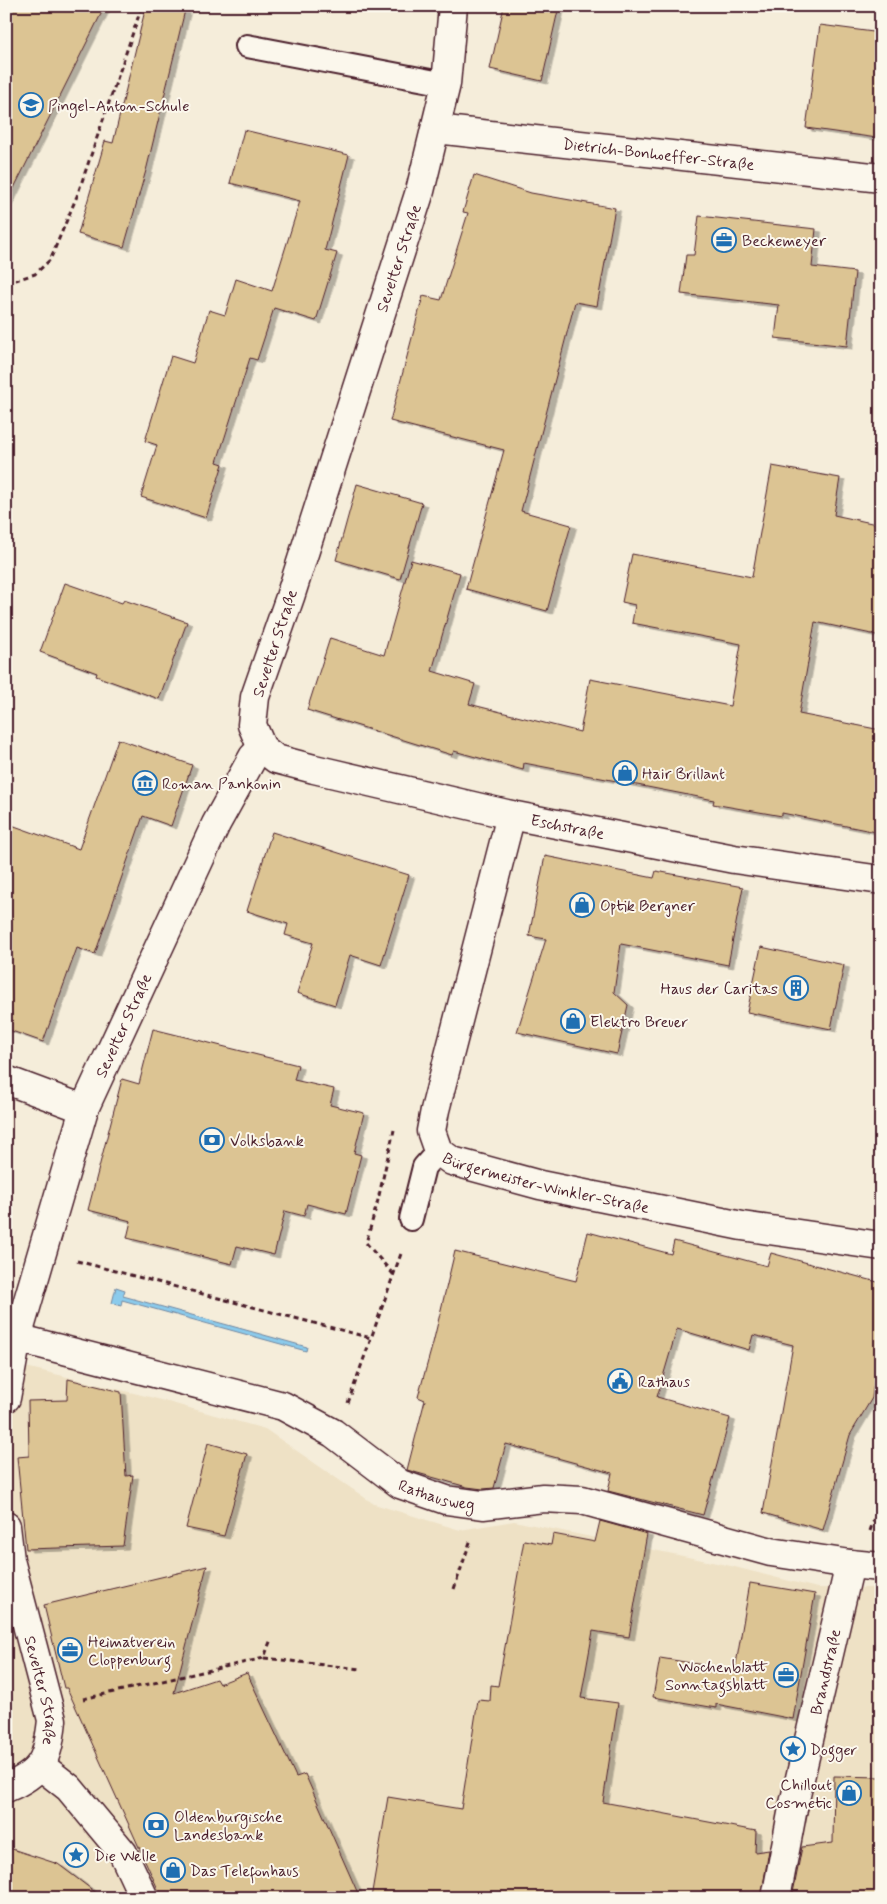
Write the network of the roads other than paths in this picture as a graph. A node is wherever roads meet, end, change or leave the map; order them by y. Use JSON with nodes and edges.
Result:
{"nodes":[{"id":1,"x":453,"y":6,"type":"edge"},
{"id":2,"x":247,"y":46,"type":"dead end"},
{"id":3,"x":446,"y":84,"type":"junction"},
{"id":4,"x":436,"y":129,"type":"junction"},
{"id":5,"x":881,"y":178,"type":"edge"},
{"id":6,"x":262,"y":748,"type":"junction"},
{"id":7,"x":511,"y":815,"type":"junction"},
{"id":8,"x":881,"y":880,"type":"edge"},
{"id":9,"x":6,"y":1080,"type":"edge"},
{"id":10,"x":84,"y":1109,"type":"junction"},
{"id":11,"x":438,"y":1151,"type":"junction"},
{"id":12,"x":411,"y":1219,"type":"road end"},
{"id":13,"x":881,"y":1246,"type":"edge"},
{"id":14,"x":17,"y":1338,"type":"junction"},
{"id":15,"x":6,"y":1398,"type":"edge"},
{"id":16,"x":6,"y":1526,"type":"edge"},
{"id":17,"x":850,"y":1564,"type":"junction"},
{"id":18,"x":881,"y":1566,"type":"edge"},
{"id":19,"x":41,"y":1766,"type":"junction"},
{"id":20,"x":6,"y":1788,"type":"edge"},
{"id":21,"x":144,"y":1898,"type":"edge"},
{"id":22,"x":776,"y":1898,"type":"edge"}],
"edges":[{"from":1,"to":3,"type":"street","name":"Sevelter Straße"},
{"from":2,"to":3,"type":"lane"},
{"from":3,"to":4,"type":"street","name":"Sevelter Straße"},
{"from":4,"to":5,"type":"street","name":"Dietrich-Bonhoeffer-Straße"},
{"from":4,"to":6,"type":"street","name":"Sevelter Straße"},
{"from":6,"to":7,"type":"street","name":"Eschstraße"},
{"from":6,"to":10,"type":"street","name":"Sevelter Straße"},
{"from":7,"to":8,"type":"street","name":"Eschstraße"},
{"from":7,"to":11,"type":"street","name":"Bürgermeister-Winkler-Straße"},
{"from":9,"to":10,"type":"street"},
{"from":10,"to":14,"type":"street","name":"Sevelter Straße"},
{"from":11,"to":12,"type":"lane"},
{"from":11,"to":13,"type":"street","name":"Bürgermeister-Winkler-Straße"},
{"from":14,"to":15,"type":"street","name":"Sevelter Straße"},
{"from":14,"to":17,"type":"street","name":"Rathausweg"},
{"from":16,"to":19,"type":"street","name":"Sevelter Straße"},
{"from":17,"to":18,"type":"street","name":"Rathausweg"},
{"from":17,"to":22,"type":"street","name":"Brandstraße"},
{"from":19,"to":20,"type":"street"},
{"from":19,"to":21,"type":"street"}]}
